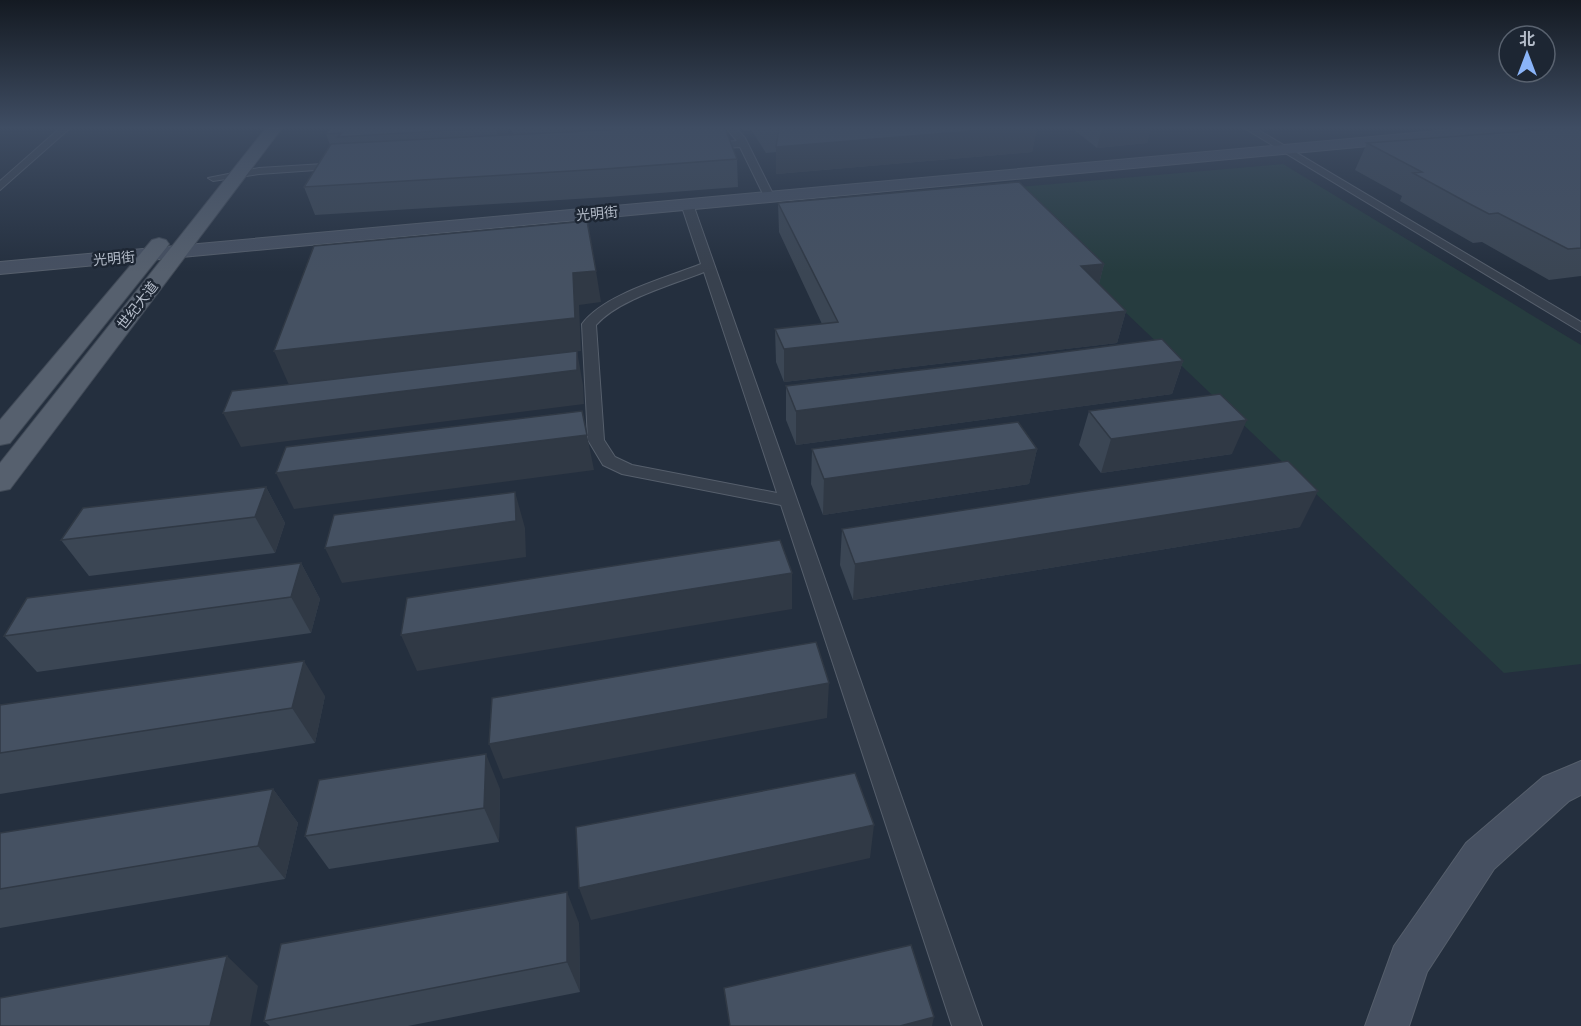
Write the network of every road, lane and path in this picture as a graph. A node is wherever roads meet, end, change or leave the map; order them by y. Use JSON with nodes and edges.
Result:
{"nodes":[{"id":1,"x":12,"y":176,"type":"edge"},
{"id":2,"x":230,"y":176,"type":"edge"},
{"id":3,"x":236,"y":176,"type":"edge"},
{"id":4,"x":759,"y":176,"type":"edge"},
{"id":5,"x":984,"y":176,"type":"edge"},
{"id":6,"x":1329,"y":176,"type":"edge"},
{"id":7,"x":213,"y":178,"type":"joint"},
{"id":8,"x":0,"y":187,"type":"edge"},
{"id":9,"x":769,"y":196,"type":"junction"},
{"id":10,"x":687,"y":204,"type":"junction"},
{"id":11,"x":177,"y":252,"type":"junction"},
{"id":12,"x":150,"y":254,"type":"junction"},
{"id":13,"x":708,"y":266,"type":"junction"},
{"id":14,"x":0,"y":268,"type":"edge"},
{"id":15,"x":1581,"y":328,"type":"edge"},
{"id":16,"x":0,"y":437,"type":"edge"},
{"id":17,"x":0,"y":482,"type":"edge"},
{"id":18,"x":788,"y":501,"type":"junction"},
{"id":19,"x":1581,"y":777,"type":"edge"},
{"id":20,"x":967,"y":1026,"type":"edge"},
{"id":21,"x":1387,"y":1026,"type":"edge"}],
"edges":[{"from":1,"to":8,"type":"street"},
{"from":2,"to":7,"type":"street"},
{"from":3,"to":11,"type":"main road","name":"世纪大道"},
{"from":4,"to":9,"type":"street"},
{"from":5,"to":9,"type":"street","name":"光明街"},
{"from":6,"to":15,"type":"street"},
{"from":7,"to":12,"type":"main road","name":"世纪大道"},
{"from":9,"to":10,"type":"street","name":"光明街"},
{"from":10,"to":11,"type":"street","name":"光明街"},
{"from":10,"to":13,"type":"street"},
{"from":11,"to":12,"type":"street","name":"光明街"},
{"from":11,"to":17,"type":"main road","name":"世纪大道"},
{"from":12,"to":14,"type":"street","name":"光明街"},
{"from":12,"to":16,"type":"main road","name":"世纪大道"},
{"from":13,"to":18,"type":"street"},
{"from":13,"to":18,"type":"street"},
{"from":18,"to":20,"type":"street"},
{"from":19,"to":21,"type":"street"}]}
